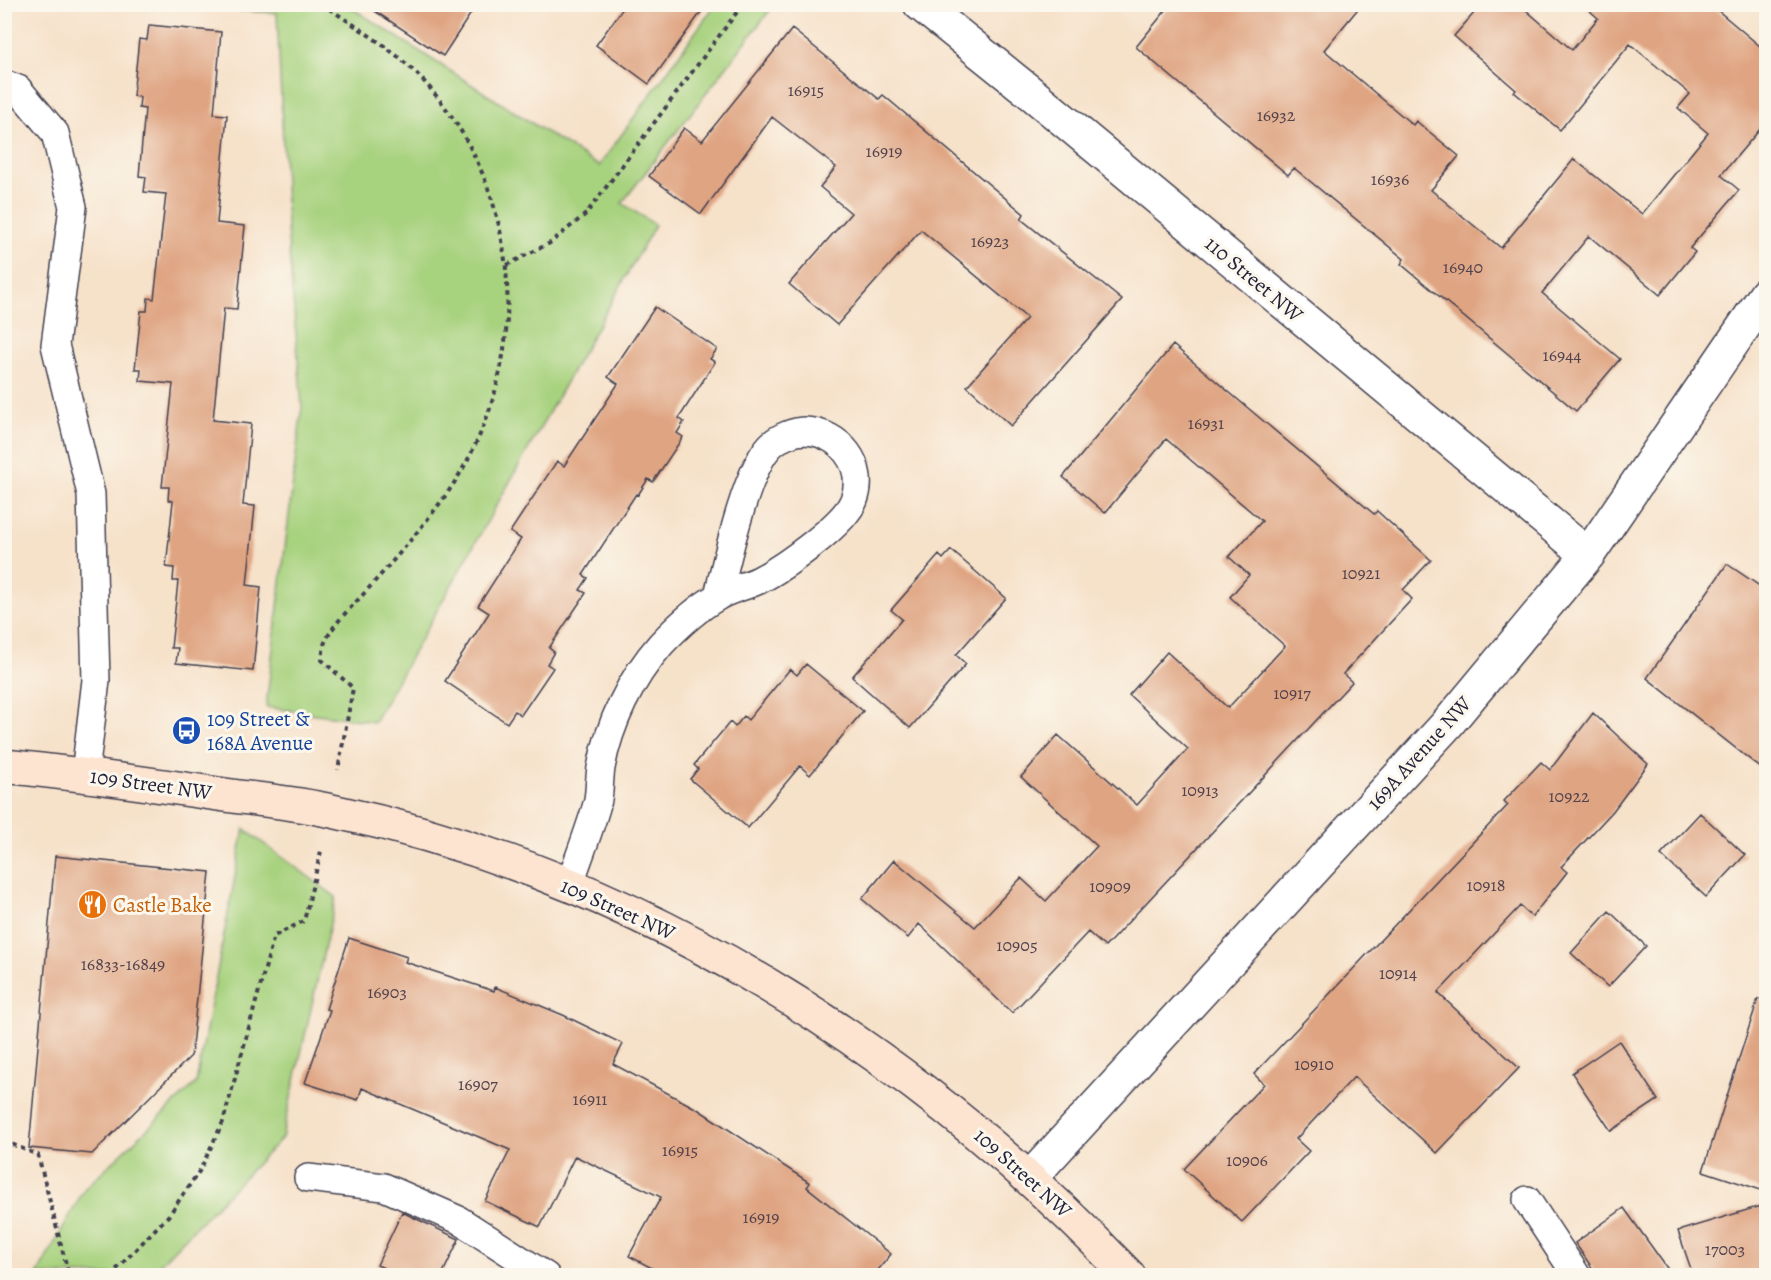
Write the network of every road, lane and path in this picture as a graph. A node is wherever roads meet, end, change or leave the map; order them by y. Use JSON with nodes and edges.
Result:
{"nodes":[{"id":1,"x":322,"y":4,"type":"edge"},
{"id":2,"x":743,"y":4,"type":"edge"},
{"id":3,"x":920,"y":4,"type":"edge"},
{"id":4,"x":4,"y":84,"type":"edge"},
{"id":5,"x":507,"y":266,"type":"junction"},
{"id":6,"x":1767,"y":294,"type":"edge"},
{"id":7,"x":1588,"y":555,"type":"junction"},
{"id":8,"x":718,"y":596,"type":"junction"},
{"id":9,"x":4,"y":766,"type":"edge"},
{"id":10,"x":85,"y":774,"type":"junction"},
{"id":11,"x":332,"y":811,"type":"junction"},
{"id":12,"x":569,"y":886,"type":"junction"},
{"id":13,"x":4,"y":1141,"type":"edge"},
{"id":14,"x":308,"y":1178,"type":"dead end"},
{"id":15,"x":1030,"y":1178,"type":"junction"},
{"id":16,"x":1527,"y":1200,"type":"dead end"},
{"id":17,"x":69,"y":1275,"type":"edge"},
{"id":18,"x":110,"y":1275,"type":"edge"},
{"id":19,"x":546,"y":1275,"type":"edge"},
{"id":20,"x":1129,"y":1275,"type":"edge"},
{"id":21,"x":1576,"y":1275,"type":"edge"}],
"edges":[{"from":1,"to":5,"type":"path"},
{"from":2,"to":5,"type":"path"},
{"from":3,"to":7,"type":"street","name":"110 Street NW"},
{"from":4,"to":10,"type":"lane"},
{"from":5,"to":11,"type":"path"},
{"from":6,"to":7,"type":"street","name":"169A Avenue NW"},
{"from":7,"to":15,"type":"street","name":"169A Avenue NW"},
{"from":8,"to":8,"type":"lane"},
{"from":8,"to":12,"type":"lane"},
{"from":9,"to":10,"type":"street","name":"109 Street NW"},
{"from":10,"to":11,"type":"street","name":"109 Street NW"},
{"from":11,"to":12,"type":"street","name":"109 Street NW"},
{"from":11,"to":18,"type":"path"},
{"from":12,"to":15,"type":"street","name":"109 Street NW"},
{"from":13,"to":17,"type":"path"},
{"from":14,"to":19,"type":"lane"},
{"from":15,"to":20,"type":"street","name":"109 Street NW"},
{"from":16,"to":21,"type":"lane"}]}
